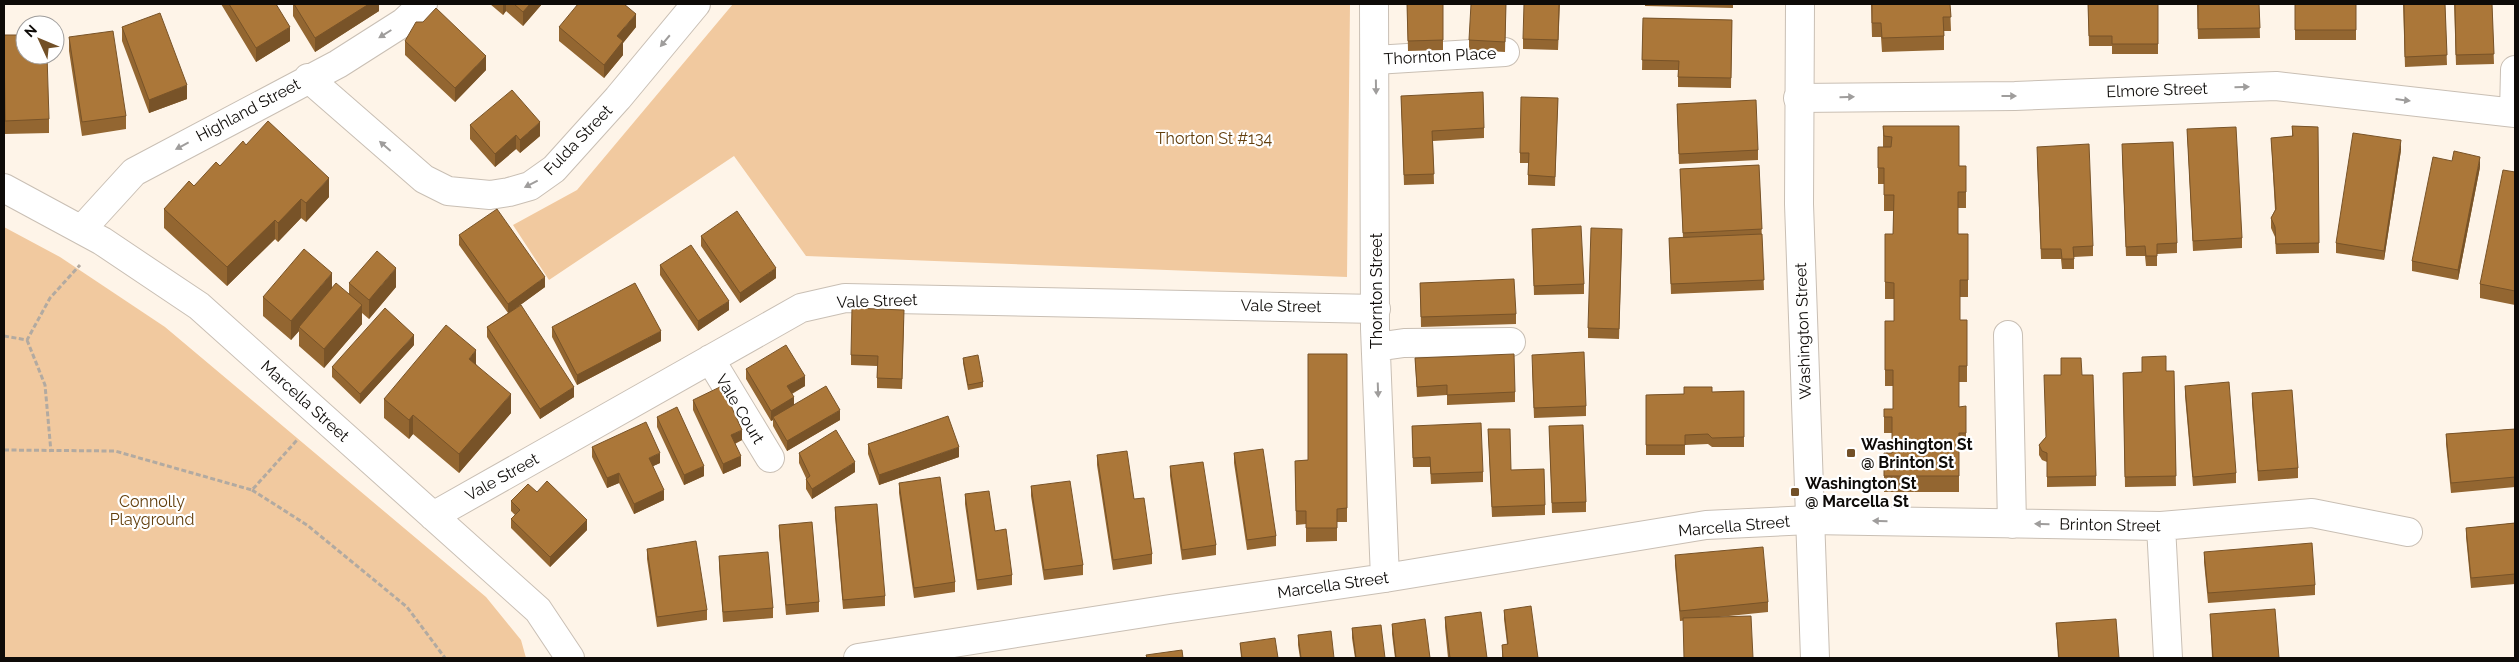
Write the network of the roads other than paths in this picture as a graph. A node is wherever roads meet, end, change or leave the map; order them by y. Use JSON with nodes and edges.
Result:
{"nodes":[{"id":1,"x":423,"y":4,"type":"edge"},
{"id":2,"x":696,"y":4,"type":"edge"},
{"id":3,"x":1374,"y":4,"type":"edge"},
{"id":4,"x":1800,"y":4,"type":"edge"},
{"id":5,"x":1505,"y":52,"type":"edge"},
{"id":6,"x":1375,"y":60,"type":"junction"},
{"id":7,"x":2515,"y":70,"type":"edge"},
{"id":8,"x":308,"y":78,"type":"junction"},
{"id":9,"x":1798,"y":98,"type":"junction"},
{"id":10,"x":2514,"y":113,"type":"edge"},
{"id":11,"x":4,"y":188,"type":"edge"},
{"id":12,"x":92,"y":235,"type":"junction"},
{"id":13,"x":1376,"y":309,"type":"junction"},
{"id":14,"x":2008,"y":335,"type":"dead end"},
{"id":15,"x":1511,"y":342,"type":"dead end"},
{"id":16,"x":1376,"y":347,"type":"junction"},
{"id":17,"x":710,"y":360,"type":"junction"},
{"id":18,"x":770,"y":458,"type":"dead end"},
{"id":19,"x":433,"y":516,"type":"junction"},
{"id":20,"x":1810,"y":520,"type":"junction"},
{"id":21,"x":2012,"y":524,"type":"junction"},
{"id":22,"x":2161,"y":526,"type":"junction"},
{"id":23,"x":2408,"y":532,"type":"dead end"},
{"id":24,"x":1385,"y":578,"type":"junction"},
{"id":25,"x":570,"y":658,"type":"edge"},
{"id":26,"x":858,"y":658,"type":"edge"},
{"id":27,"x":1815,"y":658,"type":"edge"},
{"id":28,"x":2168,"y":658,"type":"edge"}],
"edges":[{"from":1,"to":8,"type":"street","name":"Highland Street","one_way":true},
{"from":2,"to":8,"type":"street","name":"Fulda Street","one_way":true},
{"from":3,"to":6,"type":"street","name":"Thornton Street"},
{"from":4,"to":9,"type":"street","name":"Washington Street"},
{"from":5,"to":6,"type":"street","name":"Thornton Place"},
{"from":6,"to":13,"type":"street","name":"Thornton Street","one_way":true},
{"from":7,"to":10,"type":"street"},
{"from":8,"to":12,"type":"street","name":"Highland Street","one_way":true},
{"from":9,"to":10,"type":"street","name":"Elmore Street","one_way":true},
{"from":9,"to":20,"type":"street","name":"Washington Street"},
{"from":11,"to":12,"type":"street","name":"Marcella Street"},
{"from":12,"to":19,"type":"street","name":"Marcella Street"},
{"from":13,"to":16,"type":"street","name":"Thornton Street"},
{"from":13,"to":17,"type":"street","name":"Vale Street"},
{"from":14,"to":21,"type":"street"},
{"from":15,"to":16,"type":"street"},
{"from":16,"to":24,"type":"street","name":"Thornton Street","one_way":true},
{"from":17,"to":18,"type":"street","name":"Vale Court"},
{"from":17,"to":19,"type":"street","name":"Vale Street"},
{"from":19,"to":25,"type":"street","name":"Marcella Street"},
{"from":21,"to":20,"type":"street","name":"Brinton Street","one_way":true},
{"from":20,"to":24,"type":"street","name":"Marcella Street"},
{"from":20,"to":27,"type":"street","name":"Washington Street"},
{"from":22,"to":21,"type":"street","name":"Brinton Street","one_way":true},
{"from":22,"to":23,"type":"street","name":"Brinton Street"},
{"from":22,"to":28,"type":"street"},
{"from":24,"to":26,"type":"street","name":"Marcella Street"}]}
